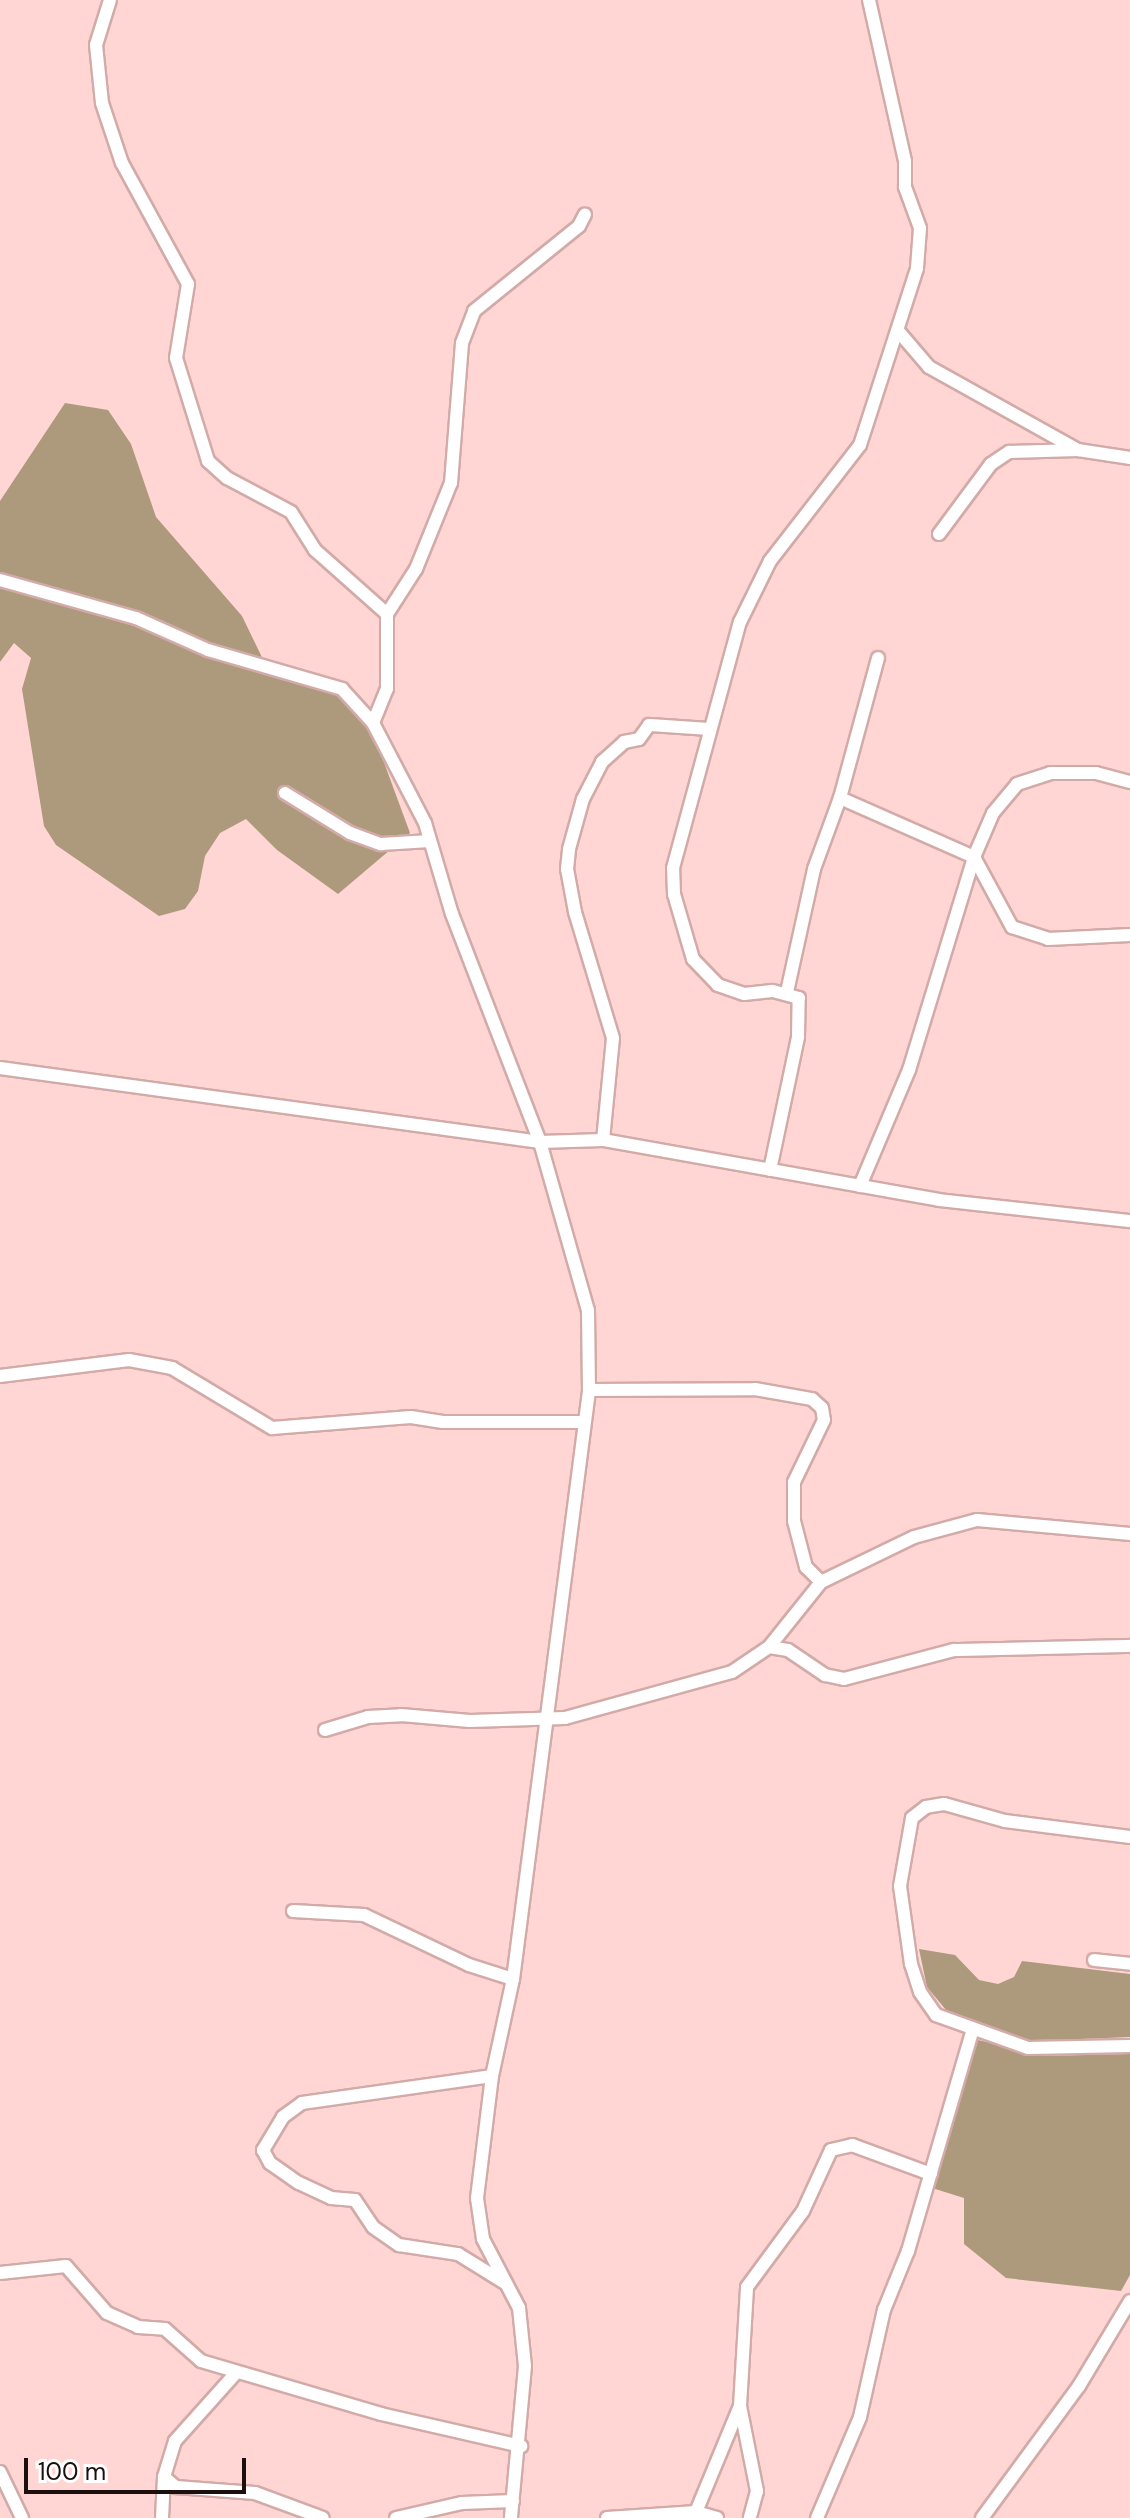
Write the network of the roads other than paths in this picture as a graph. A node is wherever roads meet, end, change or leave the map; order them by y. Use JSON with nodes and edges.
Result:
{"nodes":[{"id":1,"x":110,"y":0,"type":"edge"},
{"id":2,"x":869,"y":0,"type":"edge"},
{"id":3,"x":585,"y":214,"type":"dead end"},
{"id":4,"x":899,"y":332,"type":"junction"},
{"id":5,"x":1078,"y":450,"type":"junction"},
{"id":6,"x":1130,"y":458,"type":"edge"},
{"id":7,"x":939,"y":534,"type":"dead end"},
{"id":8,"x":0,"y":580,"type":"edge"},
{"id":9,"x":387,"y":614,"type":"junction"},
{"id":10,"x":878,"y":658,"type":"dead end"},
{"id":11,"x":373,"y":723,"type":"junction"},
{"id":12,"x":707,"y":729,"type":"junction"},
{"id":13,"x":1130,"y":782,"type":"edge"},
{"id":14,"x":285,"y":793,"type":"dead end"},
{"id":15,"x":840,"y":798,"type":"junction"},
{"id":16,"x":430,"y":841,"type":"junction"},
{"id":17,"x":974,"y":857,"type":"junction"},
{"id":18,"x":1130,"y":935,"type":"edge"},
{"id":19,"x":787,"y":992,"type":"junction"},
{"id":20,"x":0,"y":1068,"type":"edge"},
{"id":21,"x":603,"y":1140,"type":"junction"},
{"id":22,"x":540,"y":1142,"type":"junction"},
{"id":23,"x":770,"y":1170,"type":"junction"},
{"id":24,"x":860,"y":1186,"type":"junction"},
{"id":25,"x":1130,"y":1221,"type":"edge"},
{"id":26,"x":0,"y":1376,"type":"edge"},
{"id":27,"x":589,"y":1390,"type":"junction"},
{"id":28,"x":584,"y":1422,"type":"junction"},
{"id":29,"x":1130,"y":1534,"type":"edge"},
{"id":30,"x":821,"y":1582,"type":"junction"},
{"id":31,"x":1130,"y":1646,"type":"edge"},
{"id":32,"x":769,"y":1647,"type":"junction"},
{"id":33,"x":543,"y":1721,"type":"junction"},
{"id":34,"x":325,"y":1730,"type":"dead end"},
{"id":35,"x":1130,"y":1837,"type":"edge"},
{"id":36,"x":293,"y":1911,"type":"dead end"},
{"id":37,"x":1094,"y":1960,"type":"dead end"},
{"id":38,"x":1130,"y":1964,"type":"edge"},
{"id":39,"x":513,"y":1979,"type":"junction"},
{"id":40,"x":972,"y":2032,"type":"junction"},
{"id":41,"x":1130,"y":2046,"type":"edge"},
{"id":42,"x":492,"y":2076,"type":"junction"},
{"id":43,"x":931,"y":2174,"type":"junction"},
{"id":44,"x":0,"y":2273,"type":"edge"},
{"id":45,"x":507,"y":2285,"type":"junction"},
{"id":46,"x":1130,"y":2301,"type":"edge"},
{"id":47,"x":235,"y":2374,"type":"junction"},
{"id":48,"x":740,"y":2406,"type":"junction"},
{"id":49,"x":521,"y":2446,"type":"junction"},
{"id":50,"x":0,"y":2472,"type":"edge"},
{"id":51,"x":164,"y":2477,"type":"junction"},
{"id":52,"x":513,"y":2501,"type":"junction"},
{"id":53,"x":696,"y":2512,"type":"junction"},
{"id":54,"x":22,"y":2518,"type":"edge"},
{"id":55,"x":162,"y":2518,"type":"edge"},
{"id":56,"x":323,"y":2518,"type":"edge"},
{"id":57,"x":396,"y":2518,"type":"edge"},
{"id":58,"x":511,"y":2518,"type":"edge"},
{"id":59,"x":607,"y":2518,"type":"edge"},
{"id":60,"x":717,"y":2518,"type":"edge"},
{"id":61,"x":750,"y":2518,"type":"edge"},
{"id":62,"x":817,"y":2518,"type":"edge"},
{"id":63,"x":982,"y":2518,"type":"edge"}],
"edges":[{"from":1,"to":9,"type":"street"},
{"from":2,"to":4,"type":"street"},
{"from":3,"to":9,"type":"street"},
{"from":4,"to":5,"type":"street"},
{"from":4,"to":12,"type":"street"},
{"from":5,"to":6,"type":"street"},
{"from":5,"to":7,"type":"street"},
{"from":8,"to":11,"type":"street"},
{"from":9,"to":11,"type":"street"},
{"from":10,"to":15,"type":"street"},
{"from":11,"to":16,"type":"street"},
{"from":12,"to":19,"type":"street"},
{"from":12,"to":21,"type":"street"},
{"from":13,"to":17,"type":"street"},
{"from":14,"to":16,"type":"street"},
{"from":15,"to":17,"type":"street"},
{"from":15,"to":19,"type":"street"},
{"from":16,"to":22,"type":"street"},
{"from":17,"to":18,"type":"street"},
{"from":17,"to":24,"type":"street"},
{"from":19,"to":23,"type":"street"},
{"from":20,"to":22,"type":"street"},
{"from":21,"to":22,"type":"street"},
{"from":21,"to":23,"type":"street"},
{"from":22,"to":27,"type":"street"},
{"from":23,"to":24,"type":"street"},
{"from":24,"to":25,"type":"street"},
{"from":26,"to":28,"type":"street"},
{"from":27,"to":28,"type":"street"},
{"from":27,"to":30,"type":"street"},
{"from":28,"to":33,"type":"street"},
{"from":29,"to":30,"type":"street"},
{"from":30,"to":32,"type":"street"},
{"from":31,"to":32,"type":"street"},
{"from":32,"to":33,"type":"street"},
{"from":33,"to":34,"type":"street"},
{"from":33,"to":39,"type":"street"},
{"from":35,"to":40,"type":"street"},
{"from":36,"to":39,"type":"street"},
{"from":37,"to":38,"type":"street"},
{"from":39,"to":42,"type":"street"},
{"from":40,"to":41,"type":"street"},
{"from":40,"to":43,"type":"street"},
{"from":42,"to":45,"type":"street"},
{"from":42,"to":45,"type":"street"},
{"from":43,"to":48,"type":"street"},
{"from":43,"to":62,"type":"street"},
{"from":44,"to":47,"type":"street"},
{"from":45,"to":49,"type":"street"},
{"from":46,"to":63,"type":"street"},
{"from":47,"to":49,"type":"street"},
{"from":47,"to":51,"type":"street"},
{"from":48,"to":53,"type":"street"},
{"from":48,"to":61,"type":"street"},
{"from":49,"to":52,"type":"street"},
{"from":50,"to":54,"type":"street"},
{"from":51,"to":55,"type":"street"},
{"from":51,"to":56,"type":"street"},
{"from":52,"to":57,"type":"street"},
{"from":52,"to":58,"type":"street"},
{"from":53,"to":59,"type":"street"},
{"from":53,"to":60,"type":"street"}]}
